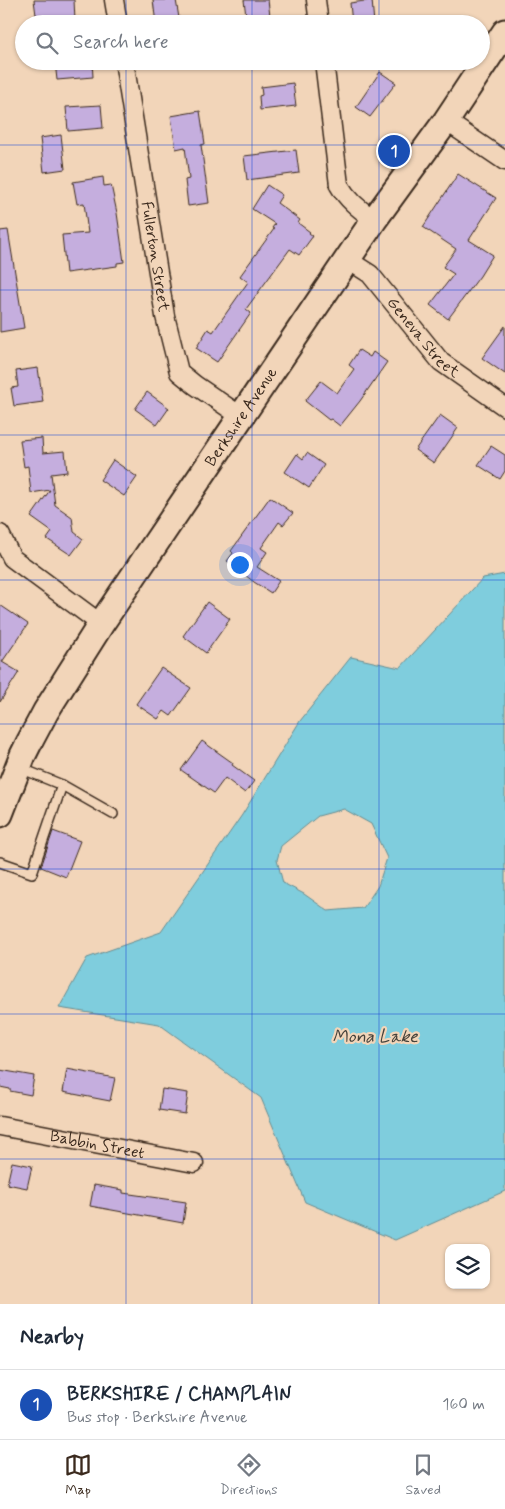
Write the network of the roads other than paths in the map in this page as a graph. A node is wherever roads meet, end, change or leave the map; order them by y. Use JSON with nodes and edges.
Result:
{"nodes":[{"id":1,"x":114,"y":0,"type":"edge"},
{"id":2,"x":316,"y":0,"type":"edge"},
{"id":3,"x":116,"y":15,"type":"edge"},
{"id":4,"x":318,"y":15,"type":"edge"},
{"id":5,"x":505,"y":32,"type":"edge"},
{"id":6,"x":490,"y":55,"type":"edge"},
{"id":7,"x":125,"y":70,"type":"edge"},
{"id":8,"x":325,"y":70,"type":"edge"},
{"id":9,"x":480,"y":70,"type":"edge"},
{"id":10,"x":446,"y":121,"type":"junction"},
{"id":11,"x":505,"y":161,"type":"edge"},
{"id":12,"x":374,"y":220,"type":"junction"},
{"id":13,"x":348,"y":260,"type":"junction"},
{"id":14,"x":505,"y":407,"type":"edge"},
{"id":15,"x":242,"y":417,"type":"junction"},
{"id":16,"x":0,"y":534,"type":"edge"},
{"id":17,"x":101,"y":624,"type":"junction"},
{"id":18,"x":18,"y":767,"type":"junction"},
{"id":19,"x":62,"y":785,"type":"junction"},
{"id":20,"x":0,"y":814,"type":"edge"},
{"id":21,"x":113,"y":814,"type":"dead end"},
{"id":22,"x":0,"y":862,"type":"edge"},
{"id":23,"x":0,"y":1126,"type":"edge"},
{"id":24,"x":194,"y":1163,"type":"dead end"}],
"edges":[{"from":1,"to":3,"type":"street"},
{"from":2,"to":4,"type":"street"},
{"from":5,"to":6,"type":"main road","name":"Berkshire Avenue"},
{"from":7,"to":15,"type":"street","name":"Fullerton Street"},
{"from":8,"to":12,"type":"street"},
{"from":9,"to":10,"type":"main road","name":"Berkshire Avenue"},
{"from":10,"to":11,"type":"street"},
{"from":10,"to":12,"type":"main road","name":"Berkshire Avenue"},
{"from":12,"to":13,"type":"main road","name":"Berkshire Avenue"},
{"from":13,"to":14,"type":"street","name":"Geneva Street"},
{"from":13,"to":15,"type":"main road","name":"Berkshire Avenue"},
{"from":15,"to":17,"type":"main road","name":"Berkshire Avenue"},
{"from":16,"to":17,"type":"street"},
{"from":17,"to":18,"type":"main road","name":"Berkshire Avenue"},
{"from":18,"to":19,"type":"lane"},
{"from":18,"to":20,"type":"main road","name":"Berkshire Avenue"},
{"from":19,"to":21,"type":"lane"},
{"from":19,"to":22,"type":"lane"},
{"from":23,"to":24,"type":"street","name":"Babbin Street"}]}
